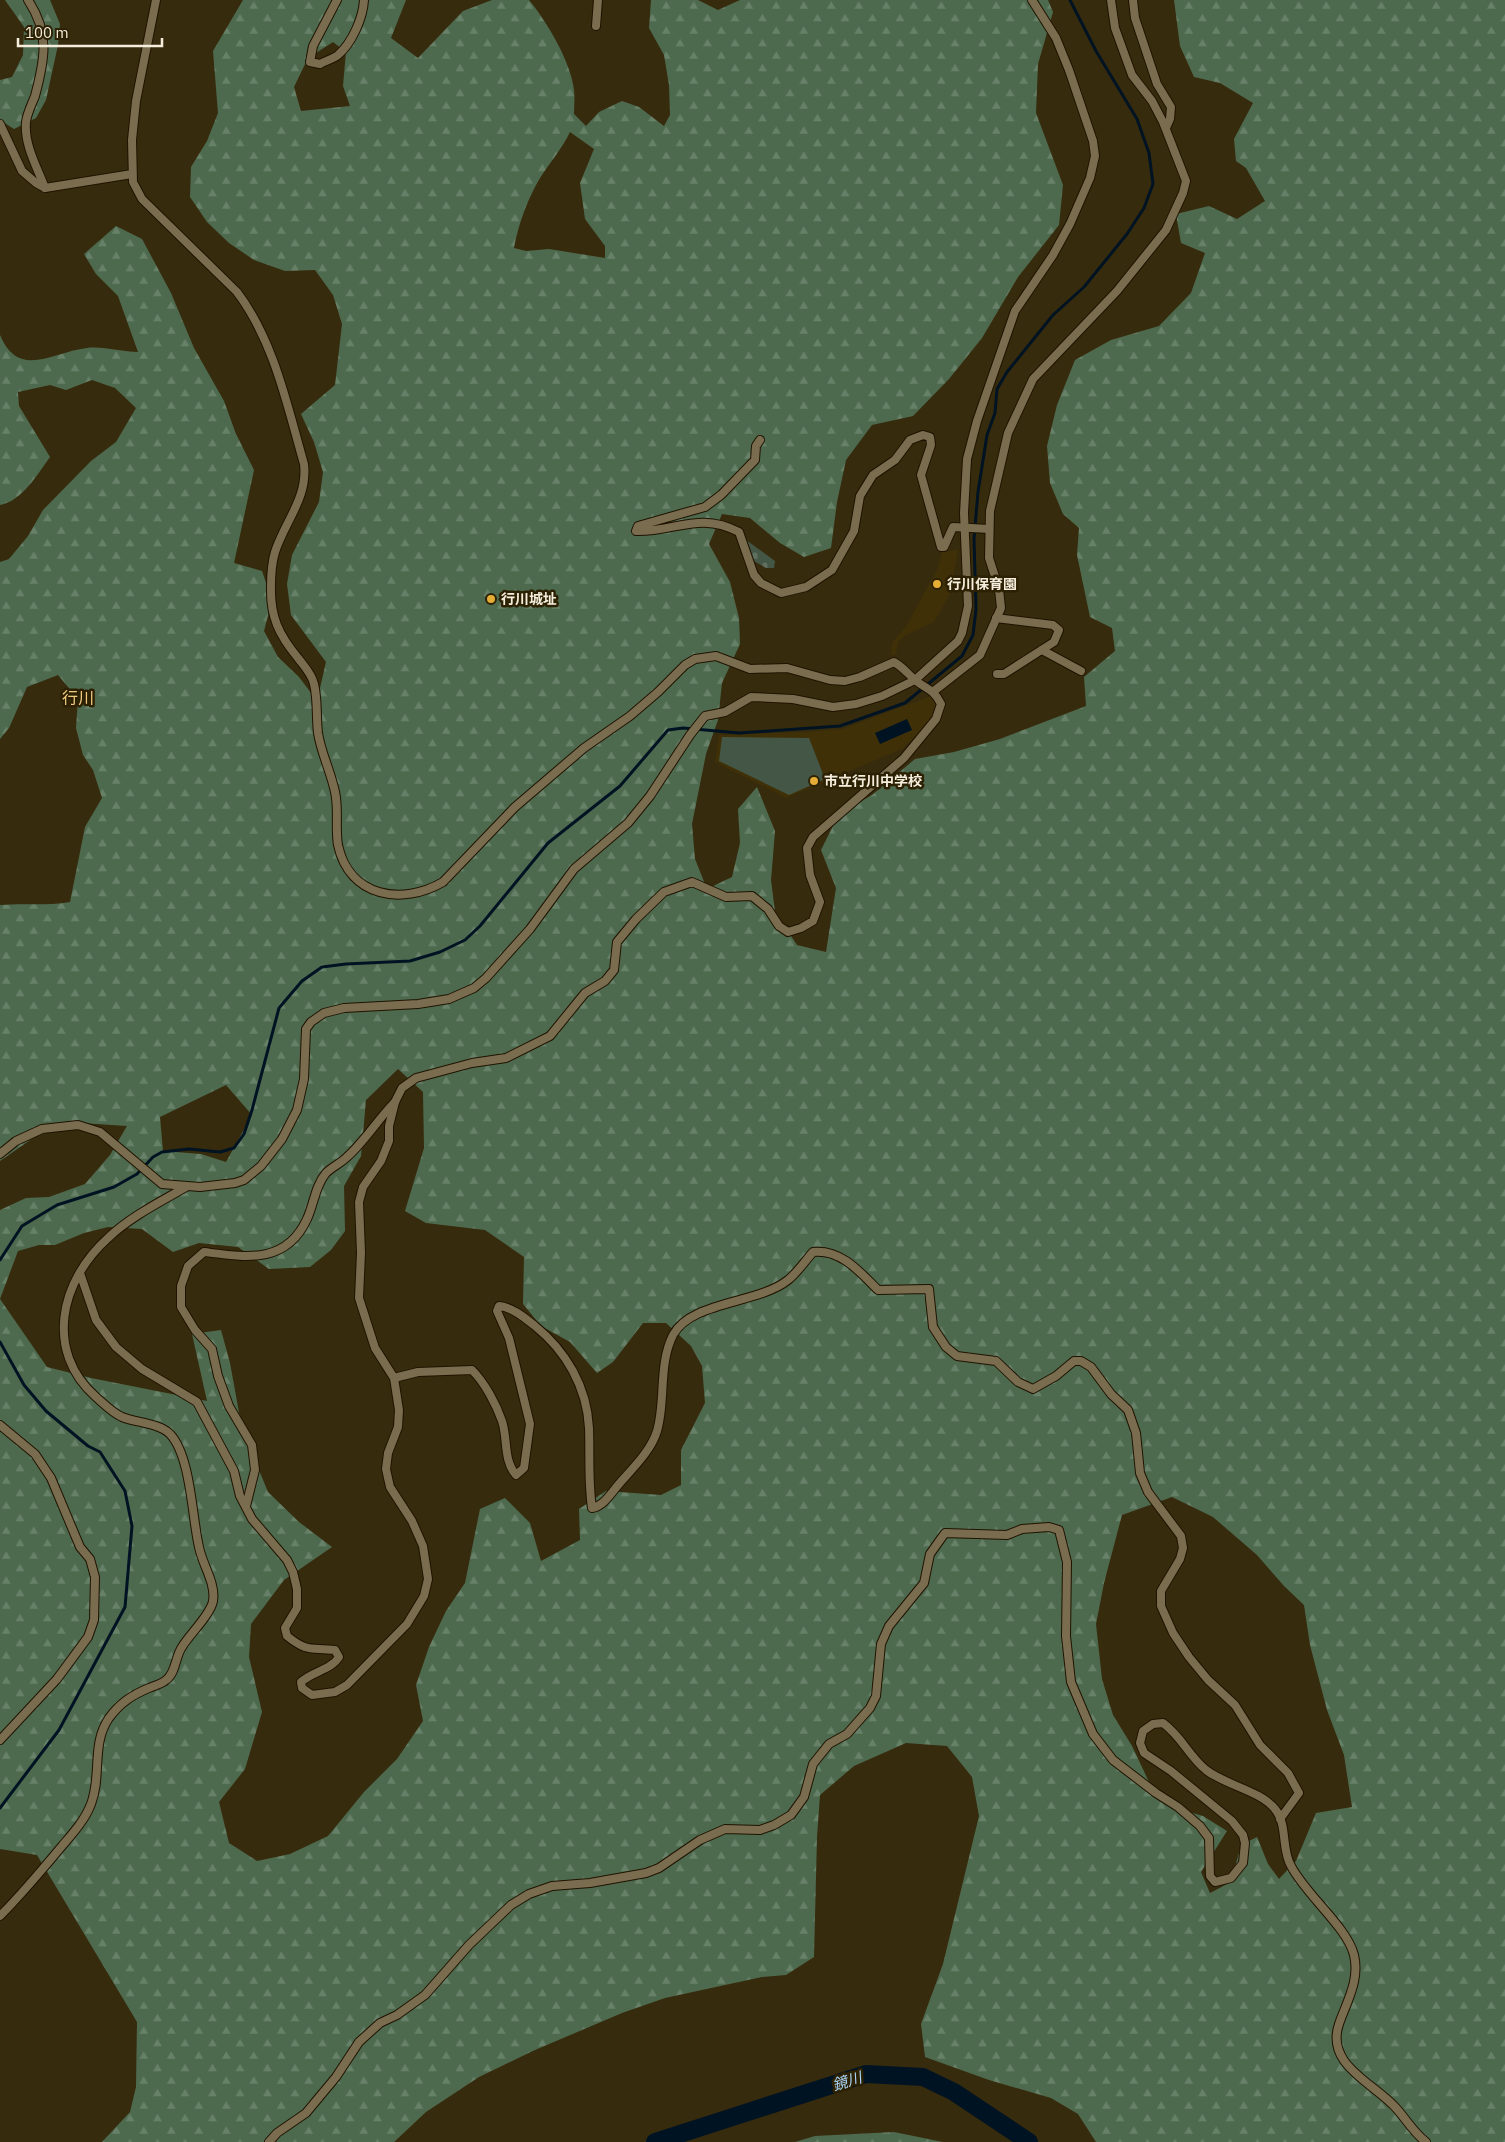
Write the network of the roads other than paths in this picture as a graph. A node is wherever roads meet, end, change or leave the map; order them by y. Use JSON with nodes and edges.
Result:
{"nodes":[{"id":1,"x":28,"y":0,"type":"edge"},
{"id":2,"x":156,"y":0,"type":"edge"},
{"id":3,"x":337,"y":0,"type":"edge"},
{"id":4,"x":364,"y":0,"type":"edge"},
{"id":5,"x":598,"y":0,"type":"edge"},
{"id":6,"x":1032,"y":0,"type":"edge"},
{"id":7,"x":1111,"y":0,"type":"edge"},
{"id":8,"x":1134,"y":0,"type":"edge"},
{"id":9,"x":596,"y":26,"type":"dead end"},
{"id":10,"x":0,"y":124,"type":"edge"},
{"id":11,"x":1166,"y":128,"type":"junction"},
{"id":12,"x":132,"y":174,"type":"junction"},
{"id":13,"x":45,"y":188,"type":"junction"},
{"id":14,"x":760,"y":440,"type":"dead end"},
{"id":15,"x":965,"y":528,"type":"junction"},
{"id":16,"x":988,"y":529,"type":"junction"},
{"id":17,"x":996,"y":618,"type":"junction"},
{"id":18,"x":1042,"y":650,"type":"junction"},
{"id":19,"x":1081,"y":671,"type":"dead end"},
{"id":20,"x":997,"y":674,"type":"dead end"},
{"id":21,"x":916,"y":680,"type":"junction"},
{"id":22,"x":934,"y":692,"type":"junction"},
{"id":23,"x":395,"y":1102,"type":"junction"},
{"id":24,"x":0,"y":1154,"type":"edge"},
{"id":25,"x":186,"y":1187,"type":"junction"},
{"id":26,"x":80,"y":1273,"type":"junction"},
{"id":27,"x":394,"y":1378,"type":"junction"},
{"id":28,"x":0,"y":1425,"type":"edge"},
{"id":29,"x":246,"y":1506,"type":"junction"},
{"id":30,"x":0,"y":1740,"type":"edge"},
{"id":31,"x":1280,"y":1819,"type":"junction"},
{"id":32,"x":0,"y":1916,"type":"edge"},
{"id":33,"x":269,"y":2142,"type":"edge"},
{"id":34,"x":1426,"y":2142,"type":"edge"}],
"edges":[{"from":1,"to":13,"type":"street"},
{"from":2,"to":12,"type":"street"},
{"from":3,"to":4,"type":"street"},
{"from":5,"to":9,"type":"street"},
{"from":6,"to":15,"type":"street"},
{"from":7,"to":11,"type":"street"},
{"from":8,"to":11,"type":"street"},
{"from":10,"to":13,"type":"street"},
{"from":11,"to":16,"type":"street"},
{"from":12,"to":13,"type":"street"},
{"from":12,"to":21,"type":"street"},
{"from":14,"to":15,"type":"street"},
{"from":15,"to":16,"type":"street"},
{"from":15,"to":21,"type":"street"},
{"from":16,"to":17,"type":"street"},
{"from":17,"to":18,"type":"street"},
{"from":17,"to":22,"type":"street"},
{"from":18,"to":19,"type":"street"},
{"from":18,"to":20,"type":"street"},
{"from":21,"to":22,"type":"street"},
{"from":21,"to":25,"type":"street"},
{"from":22,"to":23,"type":"street"},
{"from":23,"to":27,"type":"street"},
{"from":23,"to":29,"type":"street"},
{"from":24,"to":25,"type":"street"},
{"from":25,"to":26,"type":"street"},
{"from":26,"to":29,"type":"street"},
{"from":26,"to":32,"type":"street"},
{"from":27,"to":29,"type":"street"},
{"from":27,"to":31,"type":"street"},
{"from":28,"to":30,"type":"street"},
{"from":31,"to":33,"type":"street"},
{"from":31,"to":34,"type":"street"}]}
